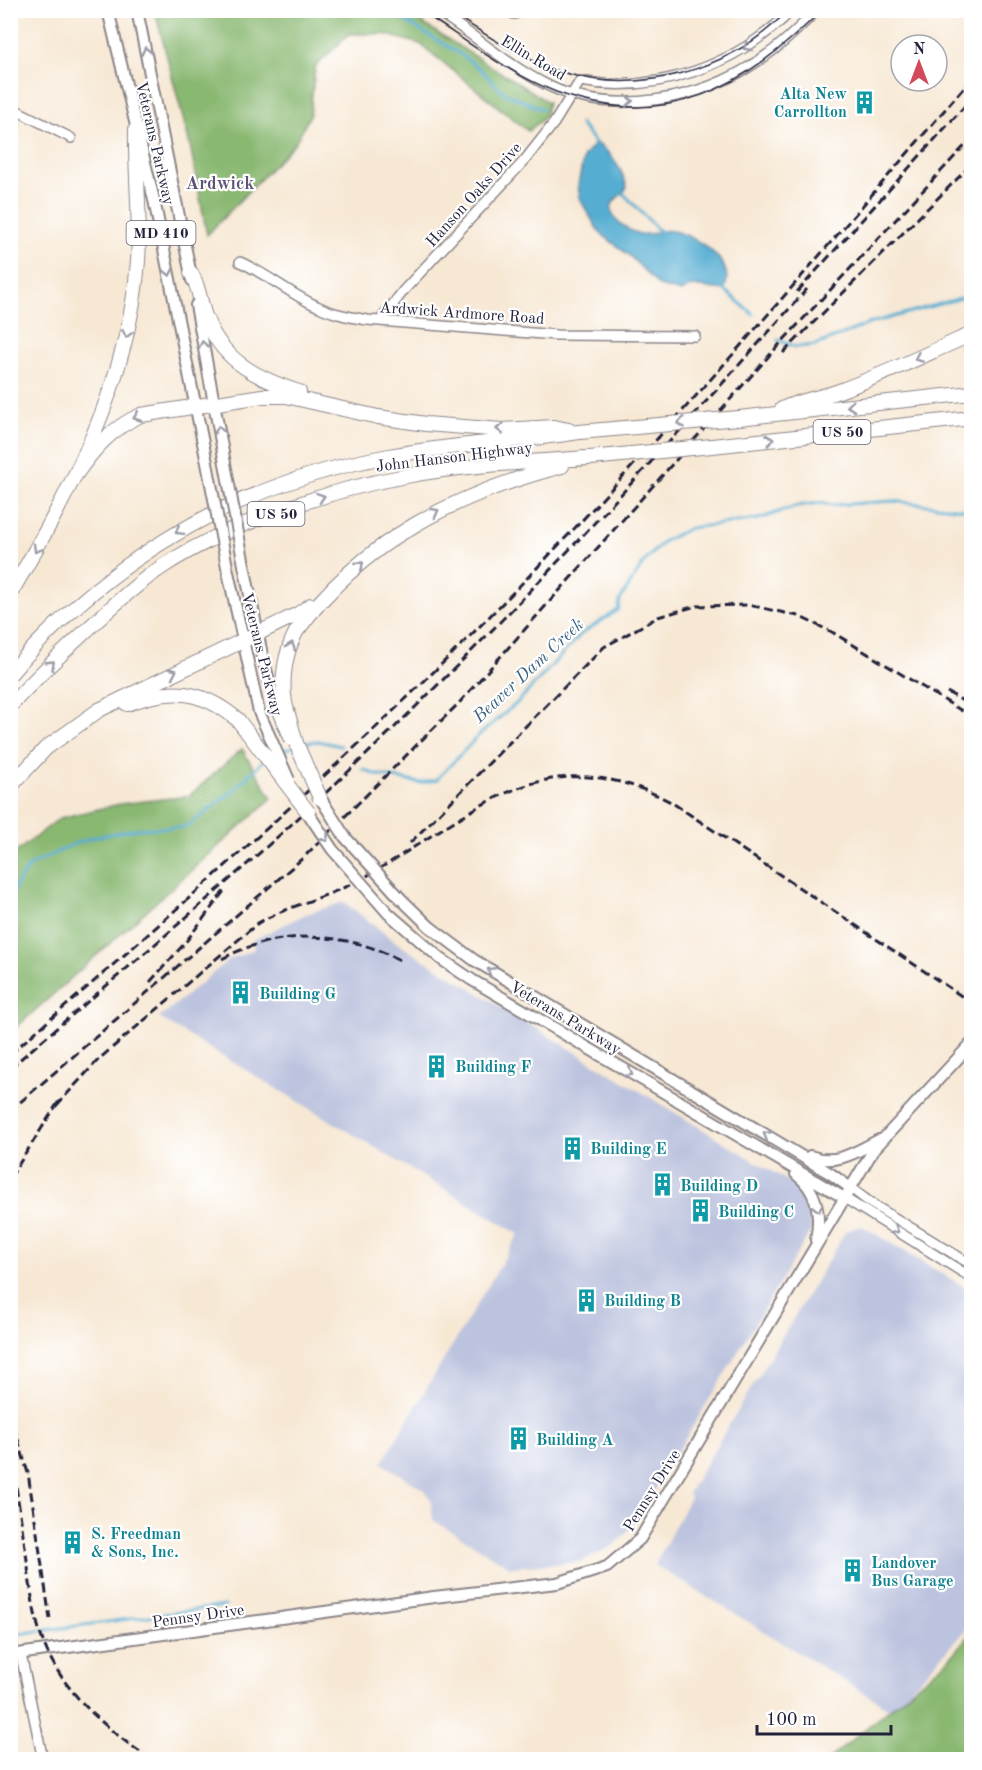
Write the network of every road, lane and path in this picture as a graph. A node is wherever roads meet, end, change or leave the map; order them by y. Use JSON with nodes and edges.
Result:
{"nodes":[{"id":1,"x":108,"y":10,"type":"edge"},
{"id":2,"x":137,"y":10,"type":"edge"},
{"id":3,"x":435,"y":10,"type":"edge"},
{"id":4,"x":504,"y":10,"type":"edge"},
{"id":5,"x":526,"y":10,"type":"edge"},
{"id":6,"x":792,"y":10,"type":"edge"},
{"id":7,"x":817,"y":10,"type":"edge"},
{"id":8,"x":580,"y":81,"type":"joint"},
{"id":9,"x":572,"y":94,"type":"junction"},
{"id":10,"x":10,"y":107,"type":"edge"},
{"id":11,"x":136,"y":129,"type":"junction"},
{"id":12,"x":70,"y":138,"type":"dead end"},
{"id":13,"x":240,"y":262,"type":"dead end"},
{"id":14,"x":191,"y":273,"type":"junction"},
{"id":15,"x":380,"y":321,"type":"junction"},
{"id":16,"x":972,"y":334,"type":"edge"},
{"id":17,"x":695,"y":336,"type":"dead end"},
{"id":18,"x":972,"y":393,"type":"edge"},
{"id":19,"x":214,"y":403,"type":"junction"},
{"id":20,"x":194,"y":405,"type":"junction"},
{"id":21,"x":363,"y":413,"type":"junction"},
{"id":22,"x":771,"y":415,"type":"junction"},
{"id":23,"x":972,"y":418,"type":"edge"},
{"id":24,"x":579,"y":432,"type":"junction"},
{"id":25,"x":601,"y":457,"type":"junction"},
{"id":26,"x":74,"y":477,"type":"junction"},
{"id":27,"x":335,"y":588,"type":"junction"},
{"id":28,"x":10,"y":594,"type":"edge"},
{"id":29,"x":258,"y":633,"type":"junction"},
{"id":30,"x":242,"y":640,"type":"junction"},
{"id":31,"x":10,"y":674,"type":"edge"},
{"id":32,"x":280,"y":705,"type":"junction"},
{"id":33,"x":10,"y":706,"type":"edge"},
{"id":34,"x":21,"y":775,"type":"junction"},
{"id":35,"x":10,"y":787,"type":"edge"},
{"id":36,"x":320,"y":798,"type":"joint"},
{"id":37,"x":308,"y":813,"type":"junction"},
{"id":38,"x":972,"y":1043,"type":"edge"},
{"id":39,"x":882,"y":1139,"type":"junction"},
{"id":40,"x":766,"y":1151,"type":"junction"},
{"id":41,"x":794,"y":1151,"type":"junction"},
{"id":42,"x":852,"y":1189,"type":"junction"},
{"id":43,"x":846,"y":1199,"type":"junction"},
{"id":44,"x":815,"y":1246,"type":"junction"},
{"id":45,"x":972,"y":1264,"type":"edge"},
{"id":46,"x":972,"y":1278,"type":"edge"},
{"id":47,"x":16,"y":1655,"type":"edge"},
{"id":48,"x":43,"y":1760,"type":"edge"}],
"edges":[{"from":1,"to":11,"type":"main road","name":"Veterans Parkway","number":"MD 410"},
{"from":14,"to":2,"type":"main road","name":"Veterans Parkway","number":"MD 410","one_way":true},
{"from":3,"to":9,"type":"street","name":"Ellin Road"},
{"from":4,"to":5,"type":"street"},
{"from":6,"to":8,"type":"street","name":"Ellin Road","one_way":true},
{"from":9,"to":7,"type":"street","name":"Ellin Road","one_way":true},
{"from":8,"to":9,"type":"street","name":"Hanson Oaks Drive"},
{"from":9,"to":15,"type":"street","name":"Hanson Oaks Drive"},
{"from":10,"to":12,"type":"street"},
{"from":11,"to":20,"type":"main road","name":"Veterans Parkway","number":"MD 410","one_way":true},
{"from":11,"to":26,"type":"highway","one_way":true},
{"from":13,"to":15,"type":"street","name":"Ardwick Ardmore Road"},
{"from":19,"to":14,"type":"main road","name":"Veterans Parkway","number":"MD 410","one_way":true},
{"from":14,"to":21,"type":"highway"},
{"from":15,"to":17,"type":"street","name":"Ardwick Ardmore Road"},
{"from":16,"to":22,"type":"highway","one_way":true},
{"from":18,"to":22,"type":"highway","name":"John Hanson Highway","number":"US 50","one_way":true},
{"from":19,"to":20,"type":"highway"},
{"from":19,"to":21,"type":"highway"},
{"from":29,"to":19,"type":"main road","name":"Veterans Parkway","number":"MD 410","one_way":true,"bridge":true},
{"from":20,"to":26,"type":"highway","one_way":true},
{"from":20,"to":30,"type":"main road","name":"Veterans Parkway","number":"MD 410","bridge":true},
{"from":24,"to":21,"type":"highway","one_way":true},
{"from":22,"to":24,"type":"highway","name":"John Hanson Highway","number":"US 50","one_way":true,"bridge":true},
{"from":25,"to":23,"type":"highway","name":"John Hanson Highway","number":"US 50","one_way":true,"bridge":true},
{"from":24,"to":31,"type":"highway","name":"John Hanson Highway","number":"US 50","one_way":true},
{"from":27,"to":25,"type":"highway","one_way":true},
{"from":33,"to":25,"type":"highway","name":"John Hanson Highway","number":"US 50","one_way":true},
{"from":26,"to":28,"type":"highway","one_way":true},
{"from":27,"to":29,"type":"highway"},
{"from":32,"to":27,"type":"highway","one_way":true},
{"from":29,"to":30,"type":"highway"},
{"from":29,"to":32,"type":"main road","name":"Veterans Parkway","number":"MD 410"},
{"from":34,"to":30,"type":"highway","one_way":true},
{"from":30,"to":37,"type":"main road","name":"Veterans Parkway","number":"MD 410","bridge":true},
{"from":32,"to":36,"type":"highway","bridge":true},
{"from":34,"to":35,"type":"highway"},
{"from":34,"to":37,"type":"highway","bridge":true},
{"from":41,"to":36,"type":"main road","name":"Veterans Parkway","one_way":true,"bridge":true},
{"from":37,"to":40,"type":"main road","name":"Veterans Parkway","number":"MD 410","one_way":true,"bridge":true},
{"from":38,"to":39,"type":"main road","name":"Pennsy Drive"},
{"from":39,"to":41,"type":"main road"},
{"from":39,"to":42,"type":"main road","name":"Pennsy Drive"},
{"from":40,"to":43,"type":"main road","name":"Veterans Parkway","number":"MD 410"},
{"from":40,"to":44,"type":"main road","one_way":true},
{"from":41,"to":42,"type":"main road","name":"Veterans Parkway"},
{"from":42,"to":43,"type":"main road","name":"Pennsy Drive"},
{"from":42,"to":45,"type":"street","name":"Veterans Parkway"},
{"from":43,"to":44,"type":"main road","name":"Pennsy Drive"},
{"from":43,"to":46,"type":"street","name":"Veterans Parkway","one_way":true},
{"from":44,"to":47,"type":"main road","name":"Pennsy Drive"},
{"from":47,"to":48,"type":"street"}]}
